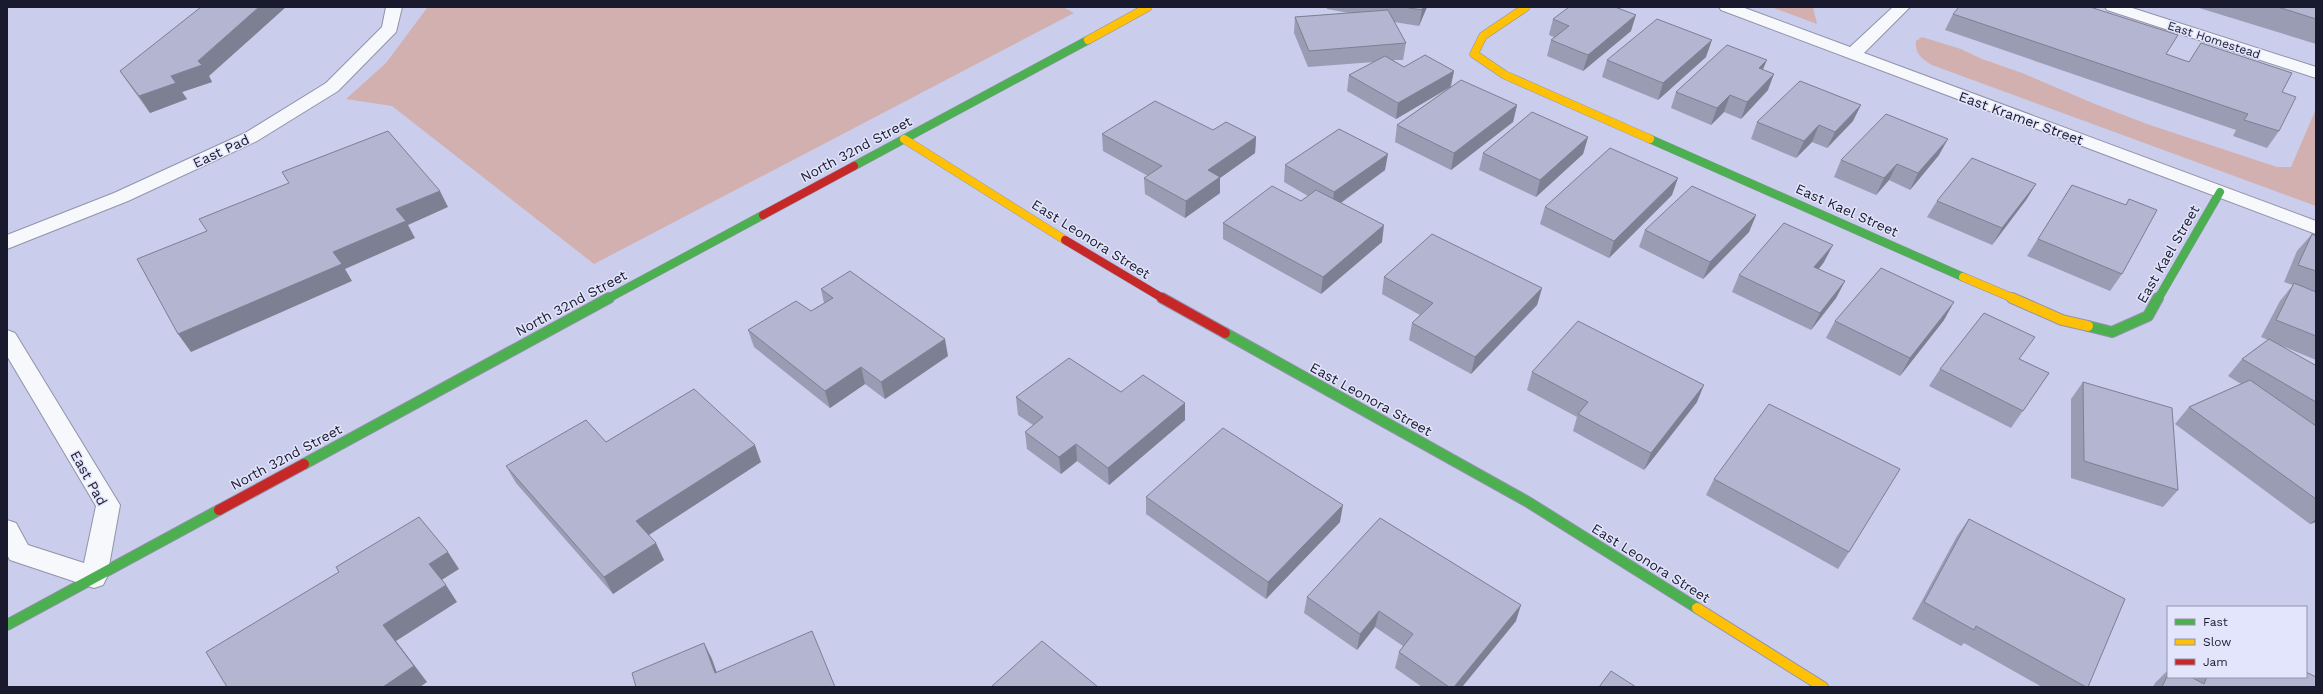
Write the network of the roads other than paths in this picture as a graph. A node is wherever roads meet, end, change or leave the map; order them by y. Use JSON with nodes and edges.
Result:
{"nodes":[{"id":1,"x":394,"y":7,"type":"edge"},
{"id":2,"x":1148,"y":7,"type":"edge"},
{"id":3,"x":1526,"y":7,"type":"edge"},
{"id":4,"x":1727,"y":7,"type":"edge"},
{"id":5,"x":1902,"y":7,"type":"edge"},
{"id":6,"x":2113,"y":7,"type":"edge"},
{"id":7,"x":1852,"y":55,"type":"junction"},
{"id":8,"x":2316,"y":73,"type":"edge"},
{"id":9,"x":904,"y":139,"type":"junction"},
{"id":10,"x":2220,"y":192,"type":"junction"},
{"id":11,"x":2316,"y":228,"type":"edge"},
{"id":12,"x":7,"y":242,"type":"edge"},
{"id":13,"x":7,"y":338,"type":"edge"},
{"id":14,"x":7,"y":530,"type":"edge"},
{"id":15,"x":94,"y":577,"type":"junction"},
{"id":16,"x":7,"y":624,"type":"edge"},
{"id":17,"x":1823,"y":687,"type":"edge"}],
"edges":[{"from":1,"to":12,"type":"street","name":"East Pad"},
{"from":2,"to":9,"type":"street","name":"North 32nd Street"},
{"from":3,"to":10,"type":"street","name":"East Kael Street"},
{"from":4,"to":7,"type":"street","name":"East Kramer Street"},
{"from":5,"to":7,"type":"street"},
{"from":6,"to":8,"type":"street","name":"East Homestead"},
{"from":7,"to":10,"type":"street","name":"East Kramer Street"},
{"from":9,"to":15,"type":"street","name":"North 32nd Street"},
{"from":9,"to":17,"type":"street","name":"East Leonora Street"},
{"from":10,"to":11,"type":"street","name":"East Kramer Street"},
{"from":13,"to":15,"type":"street","name":"East Pad"},
{"from":14,"to":15,"type":"street"},
{"from":15,"to":16,"type":"street","name":"North 32nd Street"}]}
